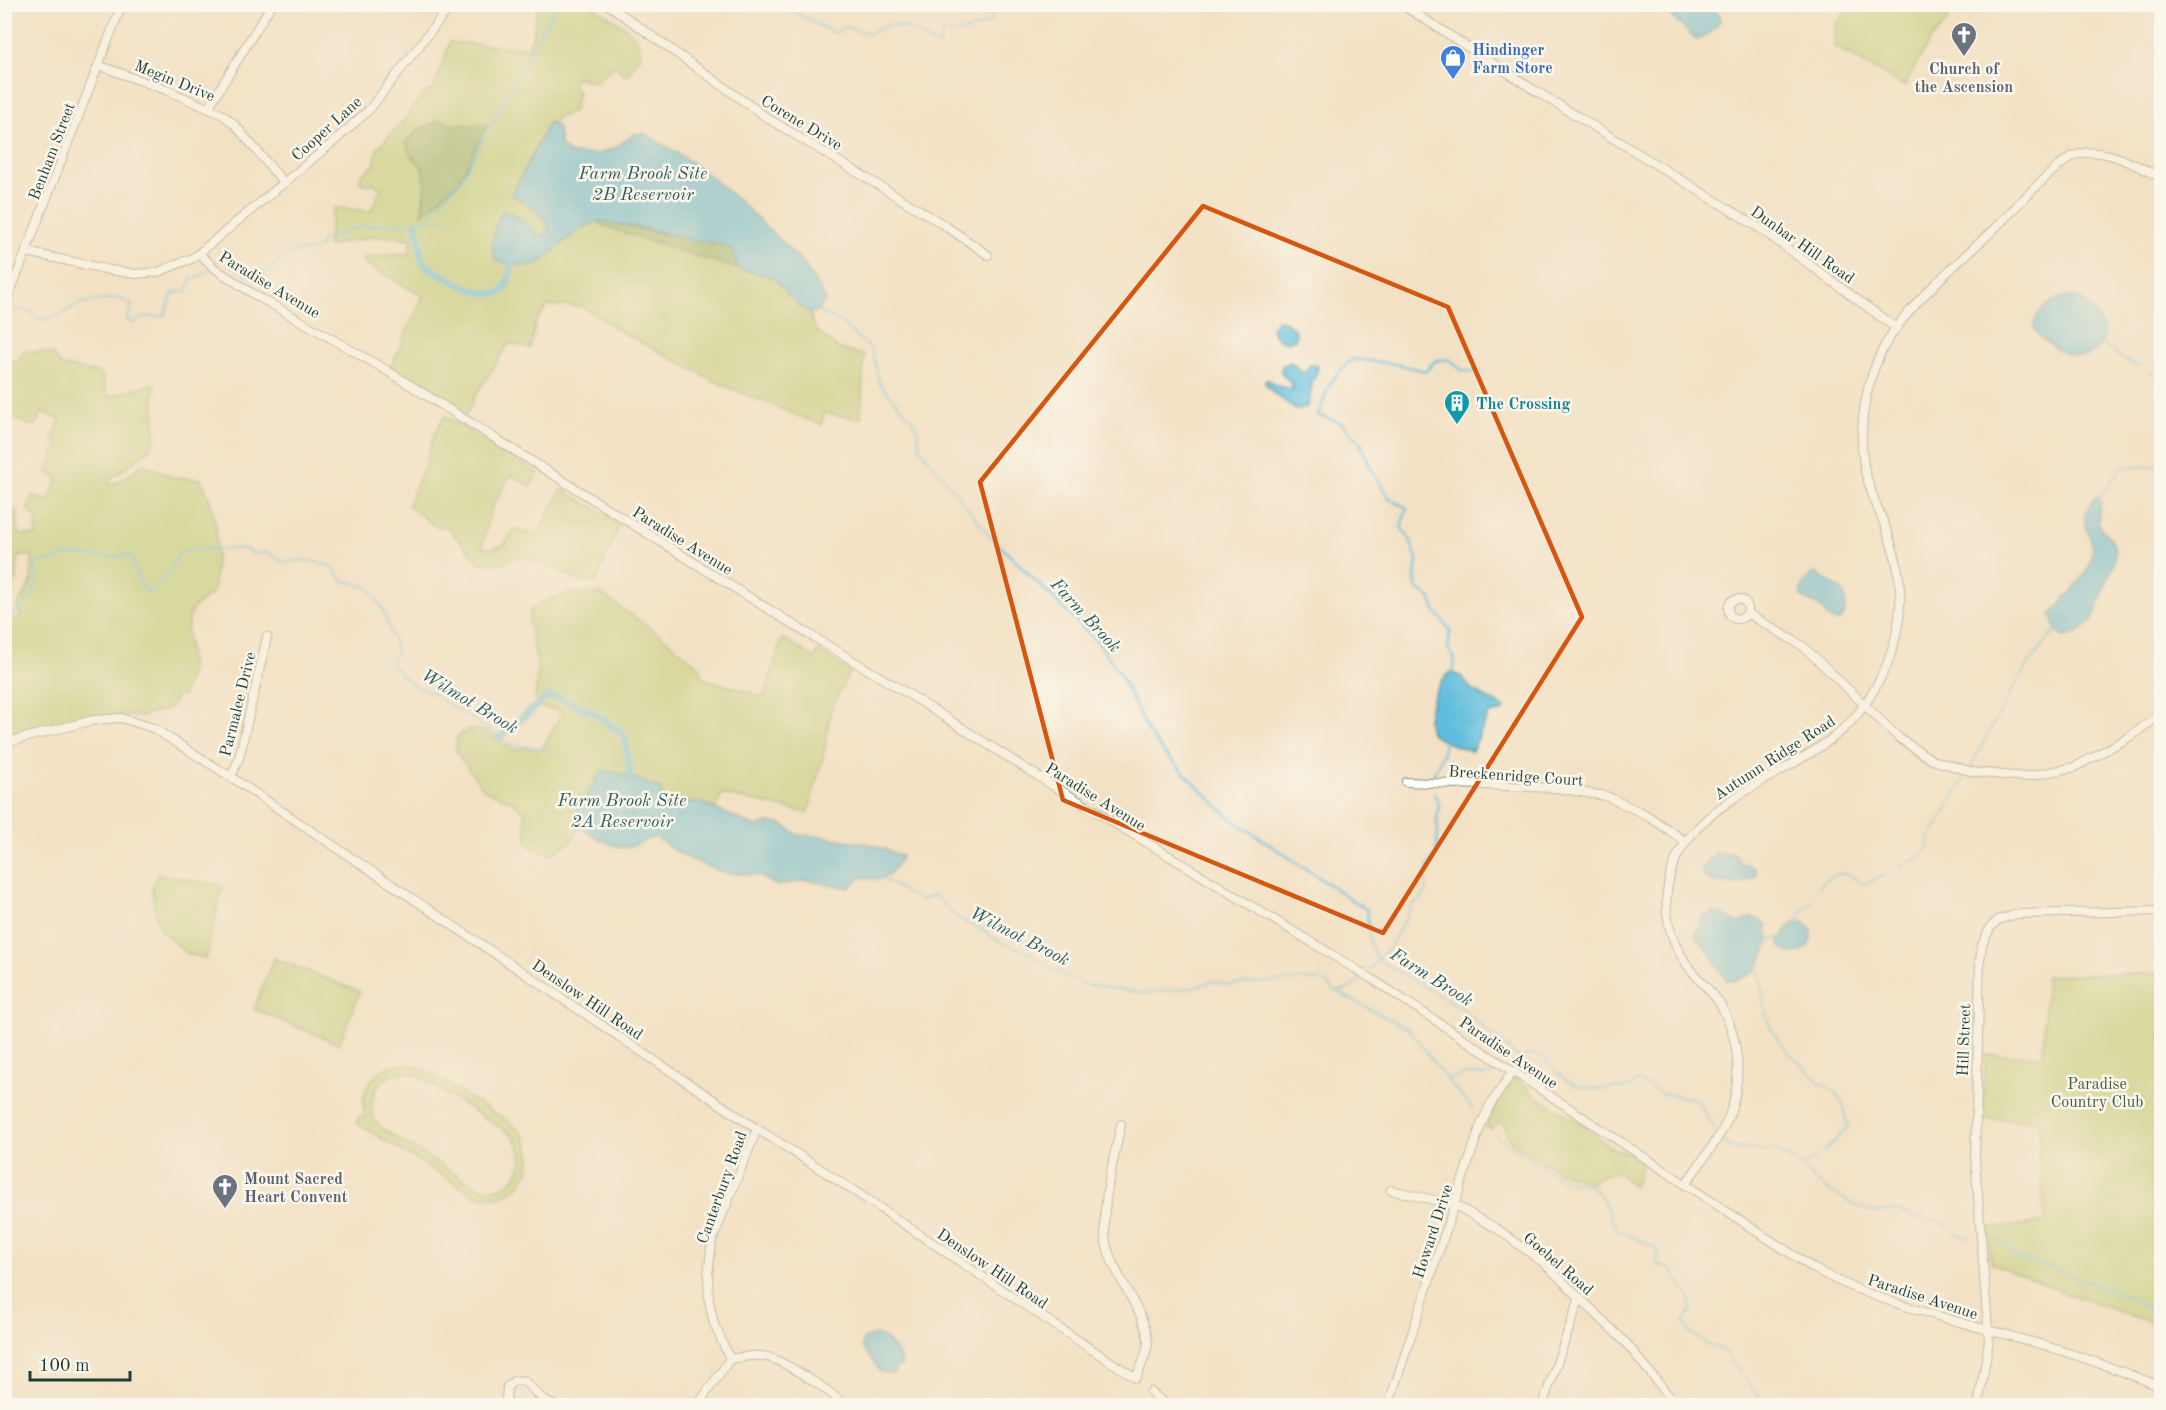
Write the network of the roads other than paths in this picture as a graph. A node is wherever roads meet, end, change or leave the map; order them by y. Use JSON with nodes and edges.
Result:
{"nodes":[{"id":1,"x":7,"y":4,"type":"edge"},
{"id":2,"x":122,"y":4,"type":"edge"},
{"id":3,"x":272,"y":4,"type":"edge"},
{"id":4,"x":452,"y":4,"type":"edge"},
{"id":5,"x":607,"y":4,"type":"edge"},
{"id":6,"x":1401,"y":4,"type":"edge"},
{"id":7,"x":4,"y":13,"type":"edge"},
{"id":8,"x":98,"y":65,"type":"junction"},
{"id":9,"x":208,"y":108,"type":"junction"},
{"id":10,"x":2162,"y":178,"type":"edge"},
{"id":11,"x":284,"y":183,"type":"junction"},
{"id":12,"x":27,"y":252,"type":"junction"},
{"id":13,"x":200,"y":254,"type":"junction"},
{"id":14,"x":988,"y":255,"type":"dead end"},
{"id":15,"x":4,"y":308,"type":"edge"},
{"id":16,"x":1896,"y":328,"type":"junction"},
{"id":17,"x":1747,"y":613,"type":"dead end"},
{"id":18,"x":267,"y":637,"type":"dead end"},
{"id":19,"x":1865,"y":705,"type":"junction"},
{"id":20,"x":2162,"y":714,"type":"edge"},
{"id":21,"x":4,"y":743,"type":"edge"},
{"id":22,"x":231,"y":777,"type":"junction"},
{"id":23,"x":1406,"y":782,"type":"dead end"},
{"id":24,"x":1685,"y":841,"type":"junction"},
{"id":25,"x":2162,"y":911,"type":"edge"},
{"id":26,"x":1513,"y":1071,"type":"junction"},
{"id":27,"x":1121,"y":1124,"type":"dead end"},
{"id":28,"x":758,"y":1129,"type":"junction"},
{"id":29,"x":1685,"y":1185,"type":"junction"},
{"id":30,"x":1391,"y":1190,"type":"dead end"},
{"id":31,"x":1455,"y":1205,"type":"junction"},
{"id":32,"x":1580,"y":1297,"type":"junction"},
{"id":33,"x":1988,"y":1330,"type":"junction"},
{"id":34,"x":730,"y":1359,"type":"junction"},
{"id":35,"x":2162,"y":1387,"type":"edge"},
{"id":36,"x":1151,"y":1392,"type":"dead end"},
{"id":37,"x":545,"y":1401,"type":"junction"},
{"id":38,"x":510,"y":1406,"type":"edge"},
{"id":39,"x":531,"y":1406,"type":"edge"},
{"id":40,"x":555,"y":1406,"type":"edge"},
{"id":41,"x":697,"y":1406,"type":"edge"},
{"id":42,"x":844,"y":1406,"type":"edge"},
{"id":43,"x":1167,"y":1406,"type":"edge"},
{"id":44,"x":1388,"y":1406,"type":"edge"},
{"id":45,"x":1542,"y":1406,"type":"edge"},
{"id":46,"x":1677,"y":1406,"type":"edge"},
{"id":47,"x":1978,"y":1406,"type":"edge"}],
"edges":[{"from":1,"to":7,"type":"street"},
{"from":2,"to":8,"type":"street","name":"Benham Street"},
{"from":3,"to":9,"type":"street"},
{"from":4,"to":11,"type":"street","name":"Cooper Lane"},
{"from":5,"to":14,"type":"street","name":"Corene Drive"},
{"from":6,"to":16,"type":"street","name":"Dunbar Hill Road"},
{"from":8,"to":9,"type":"street","name":"Megin Drive"},
{"from":8,"to":12,"type":"street","name":"Benham Street"},
{"from":9,"to":11,"type":"street","name":"Megin Drive"},
{"from":10,"to":16,"type":"street"},
{"from":11,"to":13,"type":"street","name":"Cooper Lane"},
{"from":12,"to":13,"type":"street","name":"Paradise Avenue"},
{"from":12,"to":15,"type":"street","name":"Benham Street"},
{"from":13,"to":26,"type":"street","name":"Paradise Avenue"},
{"from":16,"to":19,"type":"street","name":"Autumn Ridge Road"},
{"from":17,"to":19,"type":"street"},
{"from":18,"to":22,"type":"street","name":"Parmalee Drive"},
{"from":19,"to":20,"type":"street"},
{"from":19,"to":24,"type":"street","name":"Autumn Ridge Road"},
{"from":21,"to":22,"type":"street","name":"Denslow Hill Road"},
{"from":22,"to":28,"type":"street","name":"Denslow Hill Road"},
{"from":23,"to":24,"type":"street","name":"Breckenridge Court"},
{"from":24,"to":29,"type":"street","name":"Autumn Ridge Road"},
{"from":25,"to":33,"type":"street","name":"Hill Street"},
{"from":26,"to":29,"type":"street","name":"Paradise Avenue"},
{"from":26,"to":31,"type":"street","name":"Howard Drive"},
{"from":27,"to":28,"type":"street","name":"Denslow Hill Road"},
{"from":28,"to":34,"type":"street","name":"Canterbury Road"},
{"from":29,"to":33,"type":"street","name":"Paradise Avenue"},
{"from":30,"to":31,"type":"street","name":"Goebel Road"},
{"from":31,"to":32,"type":"street","name":"Goebel Road"},
{"from":31,"to":44,"type":"street","name":"Howard Drive"},
{"from":32,"to":45,"type":"street"},
{"from":32,"to":46,"type":"street","name":"Goebel Road"},
{"from":33,"to":35,"type":"street","name":"Paradise Avenue"},
{"from":33,"to":47,"type":"street","name":"Hill Street"},
{"from":34,"to":41,"type":"street"},
{"from":34,"to":42,"type":"street"},
{"from":36,"to":43,"type":"street"},
{"from":37,"to":38,"type":"street"},
{"from":37,"to":39,"type":"street"},
{"from":37,"to":40,"type":"street"}]}
